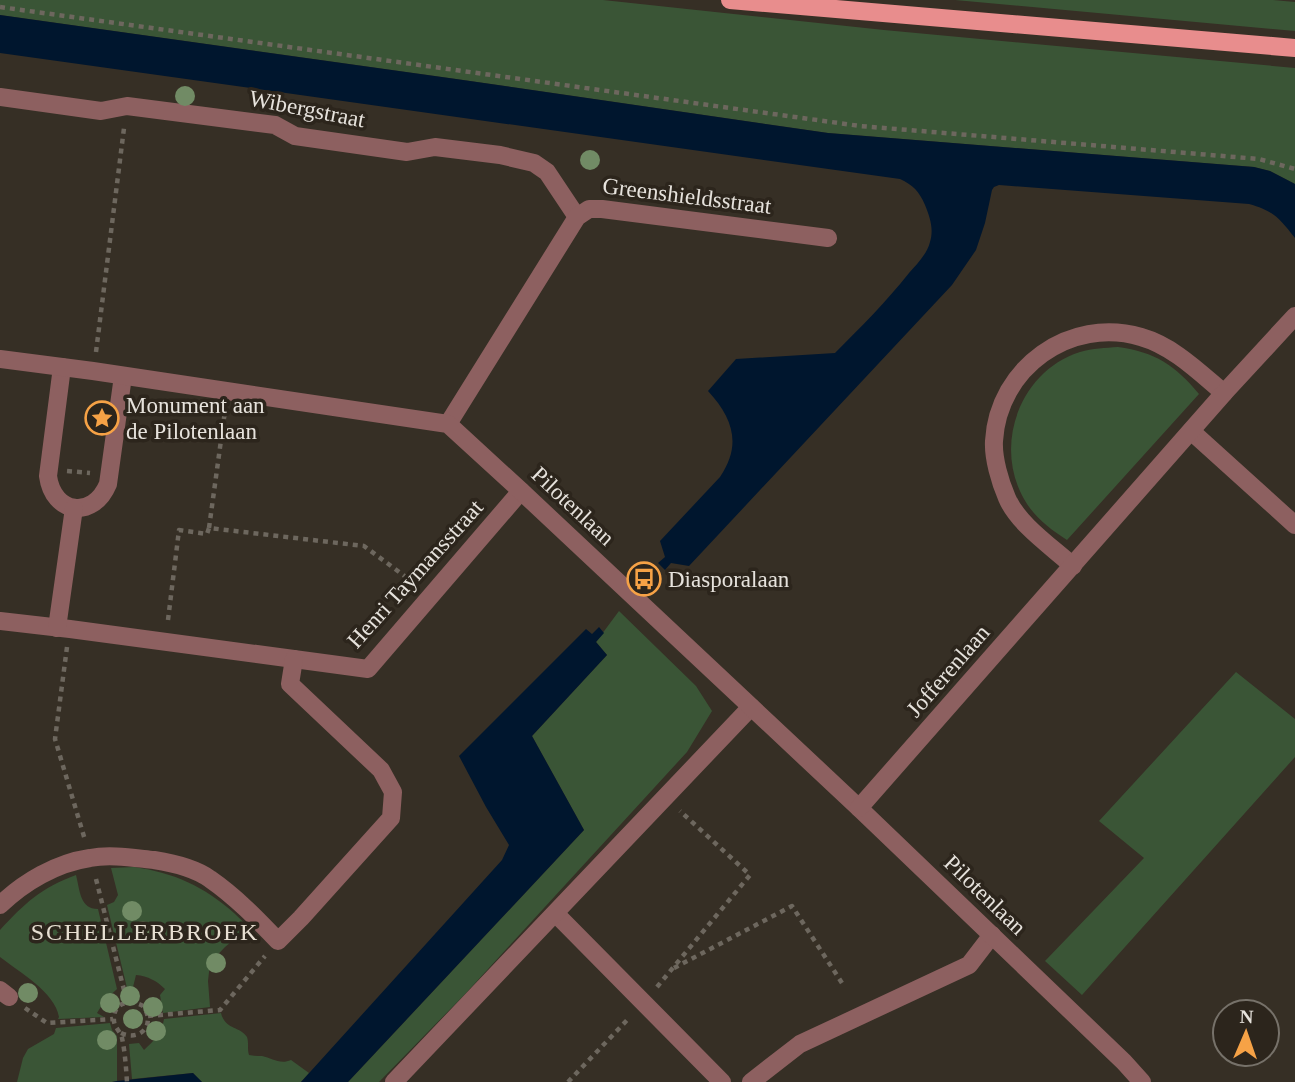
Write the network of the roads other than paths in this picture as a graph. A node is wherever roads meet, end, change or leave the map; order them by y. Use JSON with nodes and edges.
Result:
{"nodes":[{"id":1,"x":730,"y":0,"type":"edge"},
{"id":2,"x":1295,"y":48,"type":"edge"},
{"id":3,"x":0,"y":97,"type":"edge"},
{"id":4,"x":577,"y":217,"type":"junction"},
{"id":5,"x":828,"y":238,"type":"dead end"},
{"id":6,"x":1295,"y":316,"type":"edge"},
{"id":7,"x":0,"y":359,"type":"edge"},
{"id":8,"x":62,"y":367,"type":"junction"},
{"id":9,"x":123,"y":376,"type":"junction"},
{"id":10,"x":1224,"y":393,"type":"junction"},
{"id":11,"x":448,"y":424,"type":"junction"},
{"id":12,"x":1191,"y":431,"type":"junction"},
{"id":13,"x":522,"y":491,"type":"junction"},
{"id":14,"x":74,"y":508,"type":"junction"},
{"id":15,"x":1295,"y":525,"type":"edge"},
{"id":16,"x":1073,"y":566,"type":"junction"},
{"id":17,"x":0,"y":621,"type":"edge"},
{"id":18,"x":64,"y":629,"type":"junction"},
{"id":19,"x":294,"y":659,"type":"junction"},
{"id":20,"x":751,"y":707,"type":"junction"},
{"id":21,"x":859,"y":808,"type":"junction"},
{"id":22,"x":0,"y":905,"type":"edge"},
{"id":23,"x":556,"y":914,"type":"junction"},
{"id":24,"x":992,"y":935,"type":"junction"},
{"id":25,"x":394,"y":1082,"type":"edge"},
{"id":26,"x":722,"y":1082,"type":"edge"},
{"id":27,"x":751,"y":1082,"type":"edge"},
{"id":28,"x":1142,"y":1082,"type":"edge"}],
"edges":[{"from":1,"to":2,"type":"main road"},
{"from":3,"to":4,"type":"street","name":"Wibergstraat"},
{"from":4,"to":5,"type":"street","name":"Greenshieldsstraat"},
{"from":4,"to":11,"type":"street","name":"Greenshieldsstraat"},
{"from":6,"to":10,"type":"street","name":"Jofferenlaan"},
{"from":7,"to":8,"type":"street"},
{"from":8,"to":9,"type":"street"},
{"from":8,"to":14,"type":"street"},
{"from":9,"to":11,"type":"street"},
{"from":9,"to":14,"type":"street"},
{"from":10,"to":12,"type":"street","name":"Jofferenlaan"},
{"from":10,"to":16,"type":"street"},
{"from":11,"to":13,"type":"street","name":"Pilotenlaan"},
{"from":12,"to":15,"type":"street"},
{"from":12,"to":16,"type":"street","name":"Jofferenlaan"},
{"from":13,"to":19,"type":"street","name":"Henri Taymansstraat"},
{"from":13,"to":20,"type":"street","name":"Pilotenlaan"},
{"from":14,"to":18,"type":"street"},
{"from":16,"to":21,"type":"street","name":"Jofferenlaan"},
{"from":17,"to":18,"type":"street","name":"Henri Taymansstraat"},
{"from":18,"to":19,"type":"street","name":"Henri Taymansstraat"},
{"from":19,"to":22,"type":"street"},
{"from":20,"to":21,"type":"street","name":"Pilotenlaan"},
{"from":20,"to":23,"type":"street"},
{"from":21,"to":24,"type":"street","name":"Pilotenlaan"},
{"from":23,"to":25,"type":"street"},
{"from":23,"to":26,"type":"street"},
{"from":24,"to":27,"type":"street"},
{"from":24,"to":28,"type":"street","name":"Pilotenlaan"}]}
